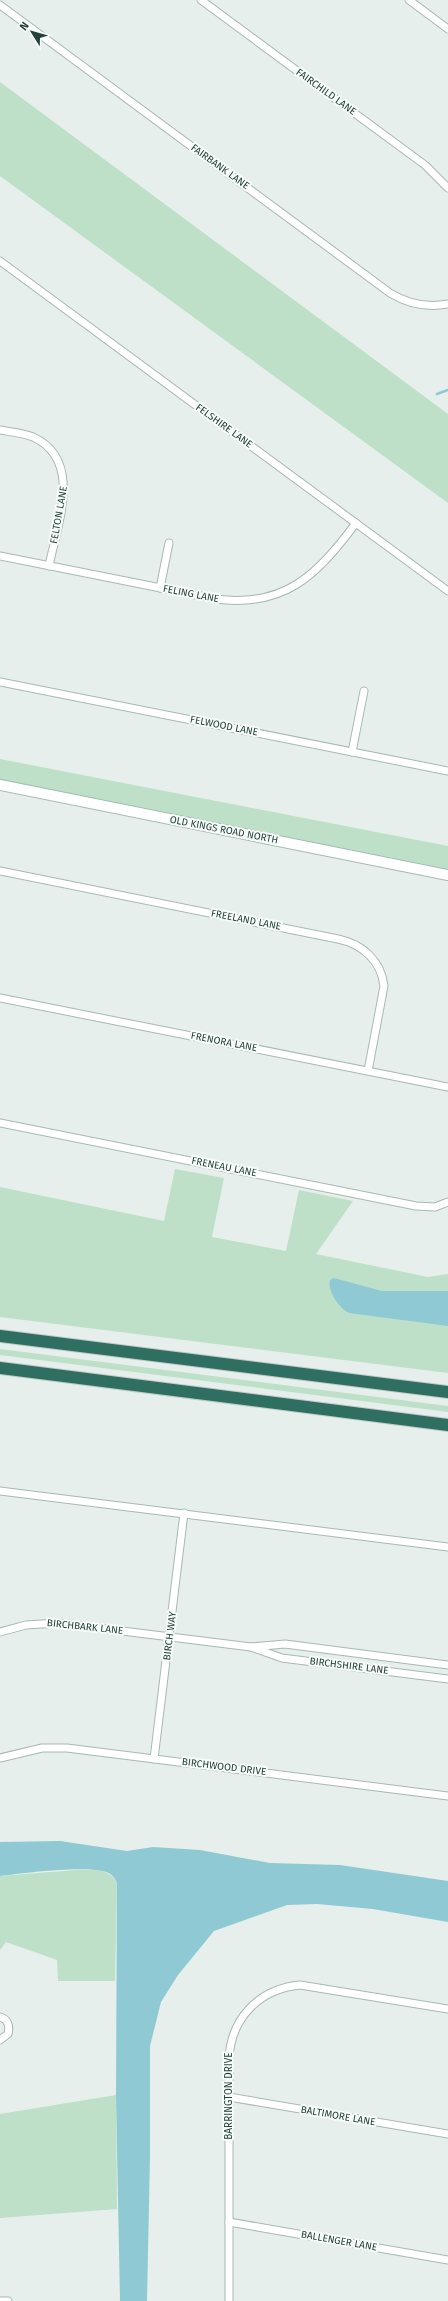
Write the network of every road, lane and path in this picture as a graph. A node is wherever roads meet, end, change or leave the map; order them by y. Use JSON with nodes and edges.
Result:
{"nodes":[{"id":1,"x":201,"y":0,"type":"edge"},
{"id":2,"x":409,"y":0,"type":"edge"},
{"id":3,"x":0,"y":5,"type":"edge"},
{"id":4,"x":448,"y":29,"type":"edge"},
{"id":5,"x":448,"y":188,"type":"edge"},
{"id":6,"x":0,"y":261,"type":"edge"},
{"id":7,"x":448,"y":304,"type":"edge"},
{"id":8,"x":0,"y":430,"type":"edge"},
{"id":9,"x":356,"y":523,"type":"junction"},
{"id":10,"x":169,"y":543,"type":"dead end"},
{"id":11,"x":0,"y":556,"type":"edge"},
{"id":12,"x":49,"y":566,"type":"junction"},
{"id":13,"x":160,"y":588,"type":"junction"},
{"id":14,"x":448,"y":591,"type":"edge"},
{"id":15,"x":0,"y":682,"type":"edge"},
{"id":16,"x":364,"y":691,"type":"dead end"},
{"id":17,"x":352,"y":752,"type":"junction"},
{"id":18,"x":448,"y":771,"type":"edge"},
{"id":19,"x":0,"y":785,"type":"edge"},
{"id":20,"x":0,"y":871,"type":"edge"},
{"id":21,"x":448,"y":875,"type":"edge"},
{"id":22,"x":0,"y":998,"type":"edge"},
{"id":23,"x":368,"y":1071,"type":"junction"},
{"id":24,"x":448,"y":1087,"type":"edge"},
{"id":25,"x":0,"y":1123,"type":"edge"},
{"id":26,"x":448,"y":1202,"type":"edge"},
{"id":27,"x":0,"y":1336,"type":"edge"},
{"id":28,"x":0,"y":1368,"type":"edge"},
{"id":29,"x":448,"y":1392,"type":"edge"},
{"id":30,"x":448,"y":1425,"type":"edge"},
{"id":31,"x":0,"y":1491,"type":"edge"},
{"id":32,"x":184,"y":1513,"type":"junction"},
{"id":33,"x":448,"y":1547,"type":"edge"},
{"id":34,"x":0,"y":1632,"type":"edge"},
{"id":35,"x":170,"y":1637,"type":"junction"},
{"id":36,"x":251,"y":1647,"type":"junction"},
{"id":37,"x":448,"y":1665,"type":"edge"},
{"id":38,"x":448,"y":1679,"type":"edge"},
{"id":39,"x":0,"y":1758,"type":"edge"},
{"id":40,"x":154,"y":1758,"type":"junction"},
{"id":41,"x":448,"y":1796,"type":"edge"},
{"id":42,"x":448,"y":2009,"type":"edge"},
{"id":43,"x":0,"y":2016,"type":"edge"},
{"id":44,"x":0,"y":2040,"type":"edge"},
{"id":45,"x":229,"y":2097,"type":"junction"},
{"id":46,"x":448,"y":2134,"type":"edge"},
{"id":47,"x":229,"y":2222,"type":"junction"},
{"id":48,"x":448,"y":2260,"type":"edge"},
{"id":49,"x":1,"y":2301,"type":"edge"},
{"id":50,"x":8,"y":2301,"type":"edge"},
{"id":51,"x":229,"y":2301,"type":"edge"}],
"edges":[{"from":1,"to":5,"type":"street","name":"FAIRCHILD LANE"},
{"from":2,"to":4,"type":"street"},
{"from":3,"to":7,"type":"street","name":"FAIRBANK LANE"},
{"from":6,"to":9,"type":"street","name":"FELSHIRE LANE"},
{"from":8,"to":12,"type":"street","name":"FELTON LANE"},
{"from":9,"to":13,"type":"street","name":"FELING LANE"},
{"from":9,"to":14,"type":"street","name":"FELSHIRE LANE"},
{"from":10,"to":13,"type":"street"},
{"from":11,"to":12,"type":"street","name":"FELING LANE"},
{"from":12,"to":13,"type":"street","name":"FELING LANE"},
{"from":15,"to":17,"type":"street","name":"FELWOOD LANE"},
{"from":16,"to":17,"type":"street"},
{"from":17,"to":18,"type":"street","name":"FELWOOD LANE"},
{"from":19,"to":21,"type":"street","name":"OLD KINGS ROAD NORTH"},
{"from":20,"to":23,"type":"street","name":"FREELAND LANE"},
{"from":22,"to":23,"type":"street","name":"FRENORA LANE"},
{"from":23,"to":24,"type":"street","name":"FRENORA LANE"},
{"from":25,"to":26,"type":"street","name":"FRENEAU LANE"},
{"from":27,"to":29,"type":"highway"},
{"from":28,"to":30,"type":"highway"},
{"from":31,"to":32,"type":"street"},
{"from":32,"to":33,"type":"street"},
{"from":32,"to":35,"type":"street","name":"BIRCH WAY"},
{"from":34,"to":35,"type":"street","name":"BIRCHBARK LANE"},
{"from":35,"to":36,"type":"street","name":"BIRCHSHIRE LANE"},
{"from":35,"to":40,"type":"street","name":"BIRCH WAY"},
{"from":36,"to":37,"type":"street","name":"BIRCHSHIRE LANE"},
{"from":36,"to":38,"type":"street","name":"BIRCHSHIRE LANE"},
{"from":39,"to":40,"type":"street","name":"BIRCHWOOD DRIVE"},
{"from":40,"to":41,"type":"street","name":"BIRCHWOOD DRIVE"},
{"from":42,"to":45,"type":"street","name":"BARRINGTON DRIVE"},
{"from":43,"to":44,"type":"street"},
{"from":45,"to":46,"type":"street","name":"BALTIMORE LANE"},
{"from":45,"to":47,"type":"street","name":"BARRINGTON DRIVE"},
{"from":47,"to":48,"type":"street","name":"BALLENGER LANE"},
{"from":47,"to":51,"type":"street","name":"BARRINGTON DRIVE"},
{"from":49,"to":50,"type":"street"}]}
